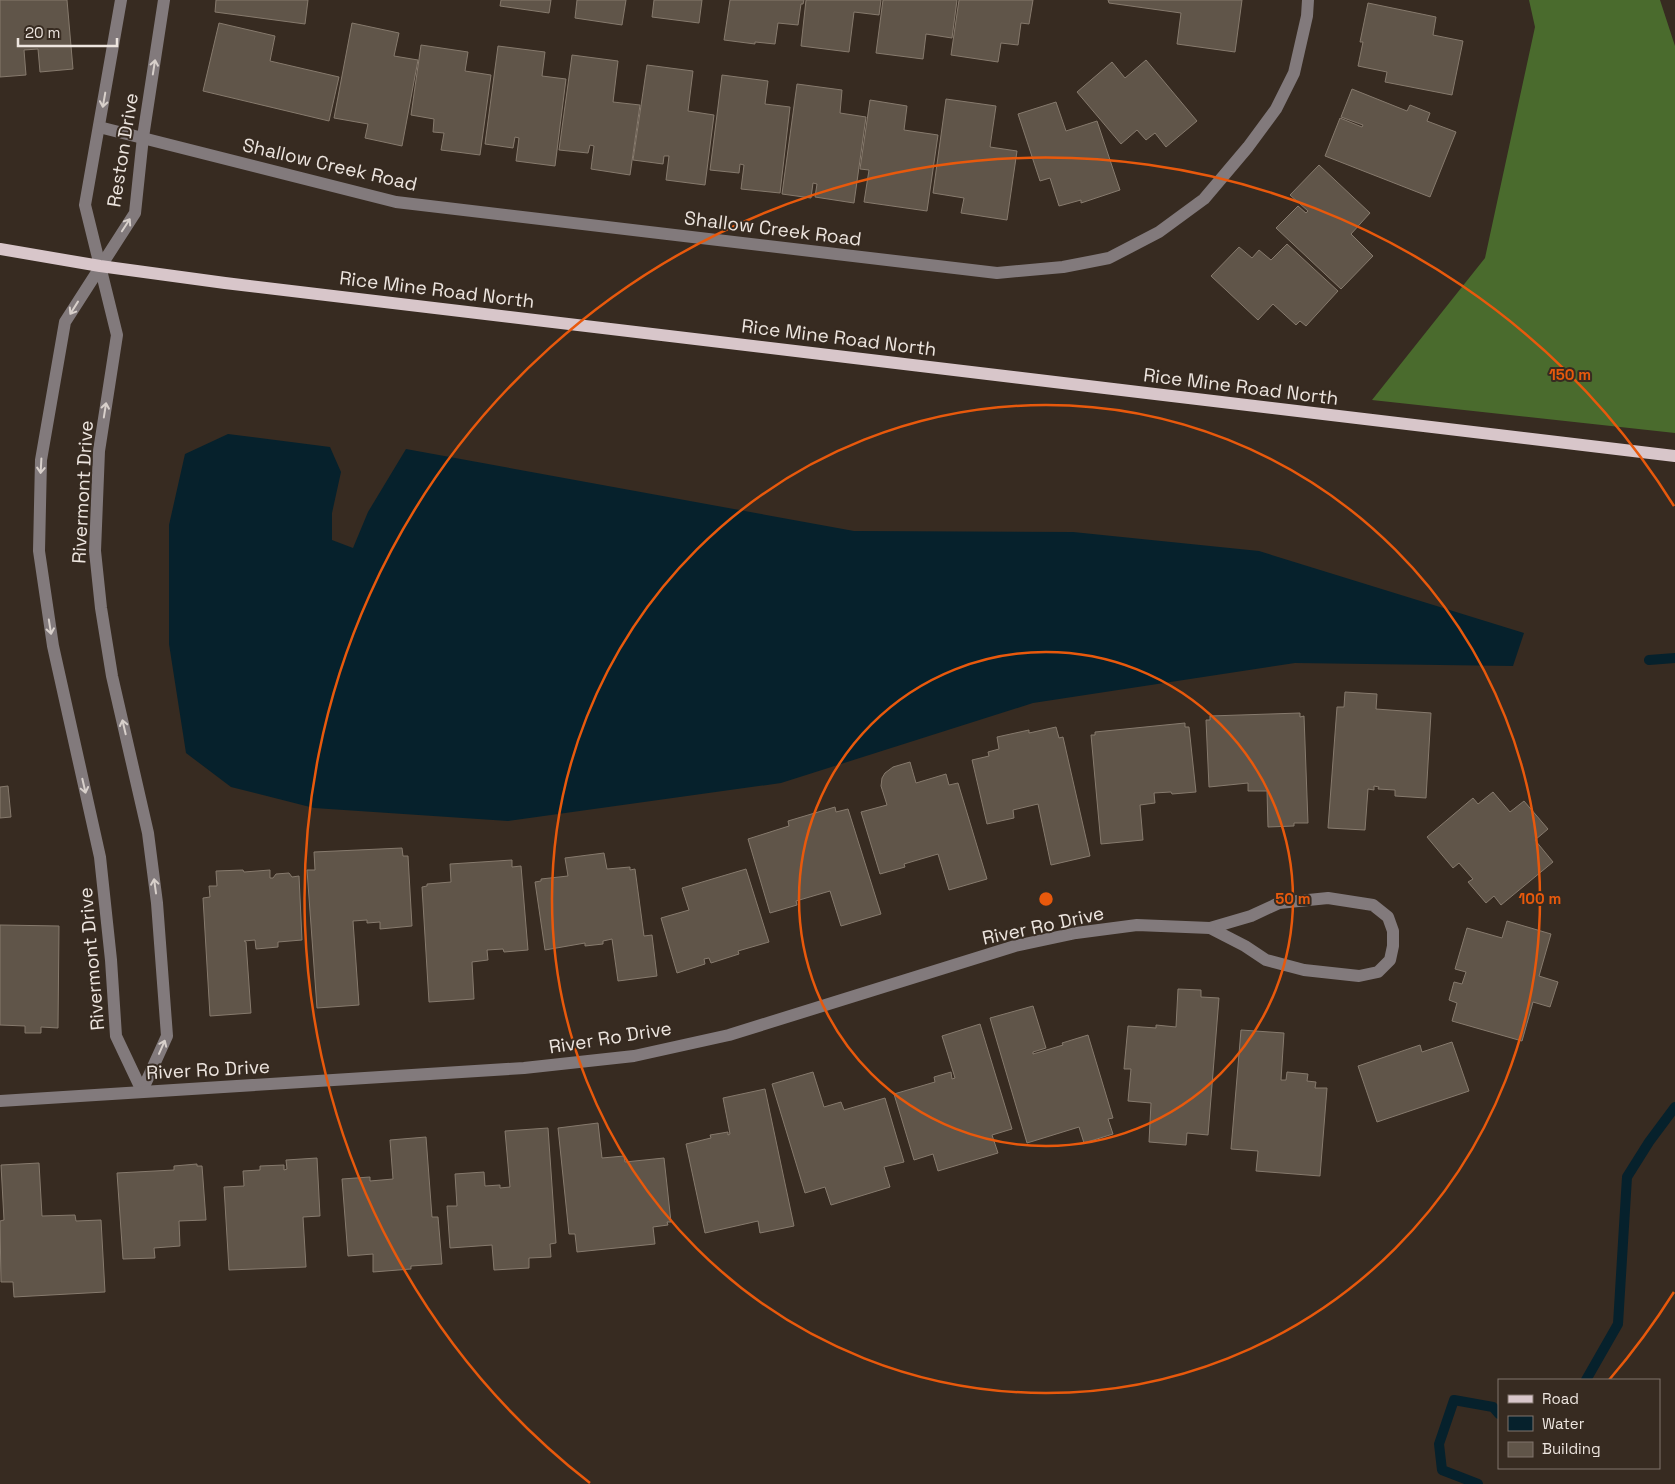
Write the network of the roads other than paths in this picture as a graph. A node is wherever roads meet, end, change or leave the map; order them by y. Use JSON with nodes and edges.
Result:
{"nodes":[{"id":1,"x":121,"y":0,"type":"edge"},
{"id":2,"x":164,"y":0,"type":"edge"},
{"id":3,"x":1308,"y":0,"type":"edge"},
{"id":4,"x":99,"y":127,"type":"junction"},
{"id":5,"x":143,"y":137,"type":"junction"},
{"id":6,"x":0,"y":249,"type":"edge"},
{"id":7,"x":100,"y":266,"type":"junction"},
{"id":8,"x":1675,"y":456,"type":"edge"},
{"id":9,"x":1210,"y":928,"type":"junction"},
{"id":10,"x":142,"y":1092,"type":"junction"},
{"id":11,"x":0,"y":1101,"type":"edge"}],
"edges":[{"from":1,"to":4,"type":"street","name":"Reston Drive","one_way":true},
{"from":5,"to":2,"type":"street","name":"Reston Drive","one_way":true},
{"from":3,"to":5,"type":"street","name":"Shallow Creek Road"},
{"from":4,"to":5,"type":"street","name":"Shallow Creek Road"},
{"from":4,"to":7,"type":"street","name":"Reston Drive"},
{"from":7,"to":5,"type":"street","name":"Reston Drive","one_way":true},
{"from":6,"to":7,"type":"main road","name":"Rice Mine Road North"},
{"from":7,"to":8,"type":"main road","name":"Rice Mine Road North"},
{"from":10,"to":7,"type":"street","name":"Rivermont Drive","one_way":true},
{"from":7,"to":10,"type":"street","name":"Rivermont Drive","one_way":true},
{"from":9,"to":9,"type":"street"},
{"from":9,"to":10,"type":"street","name":"River Ro Drive"},
{"from":10,"to":11,"type":"street","name":"River Ro Drive"}]}
